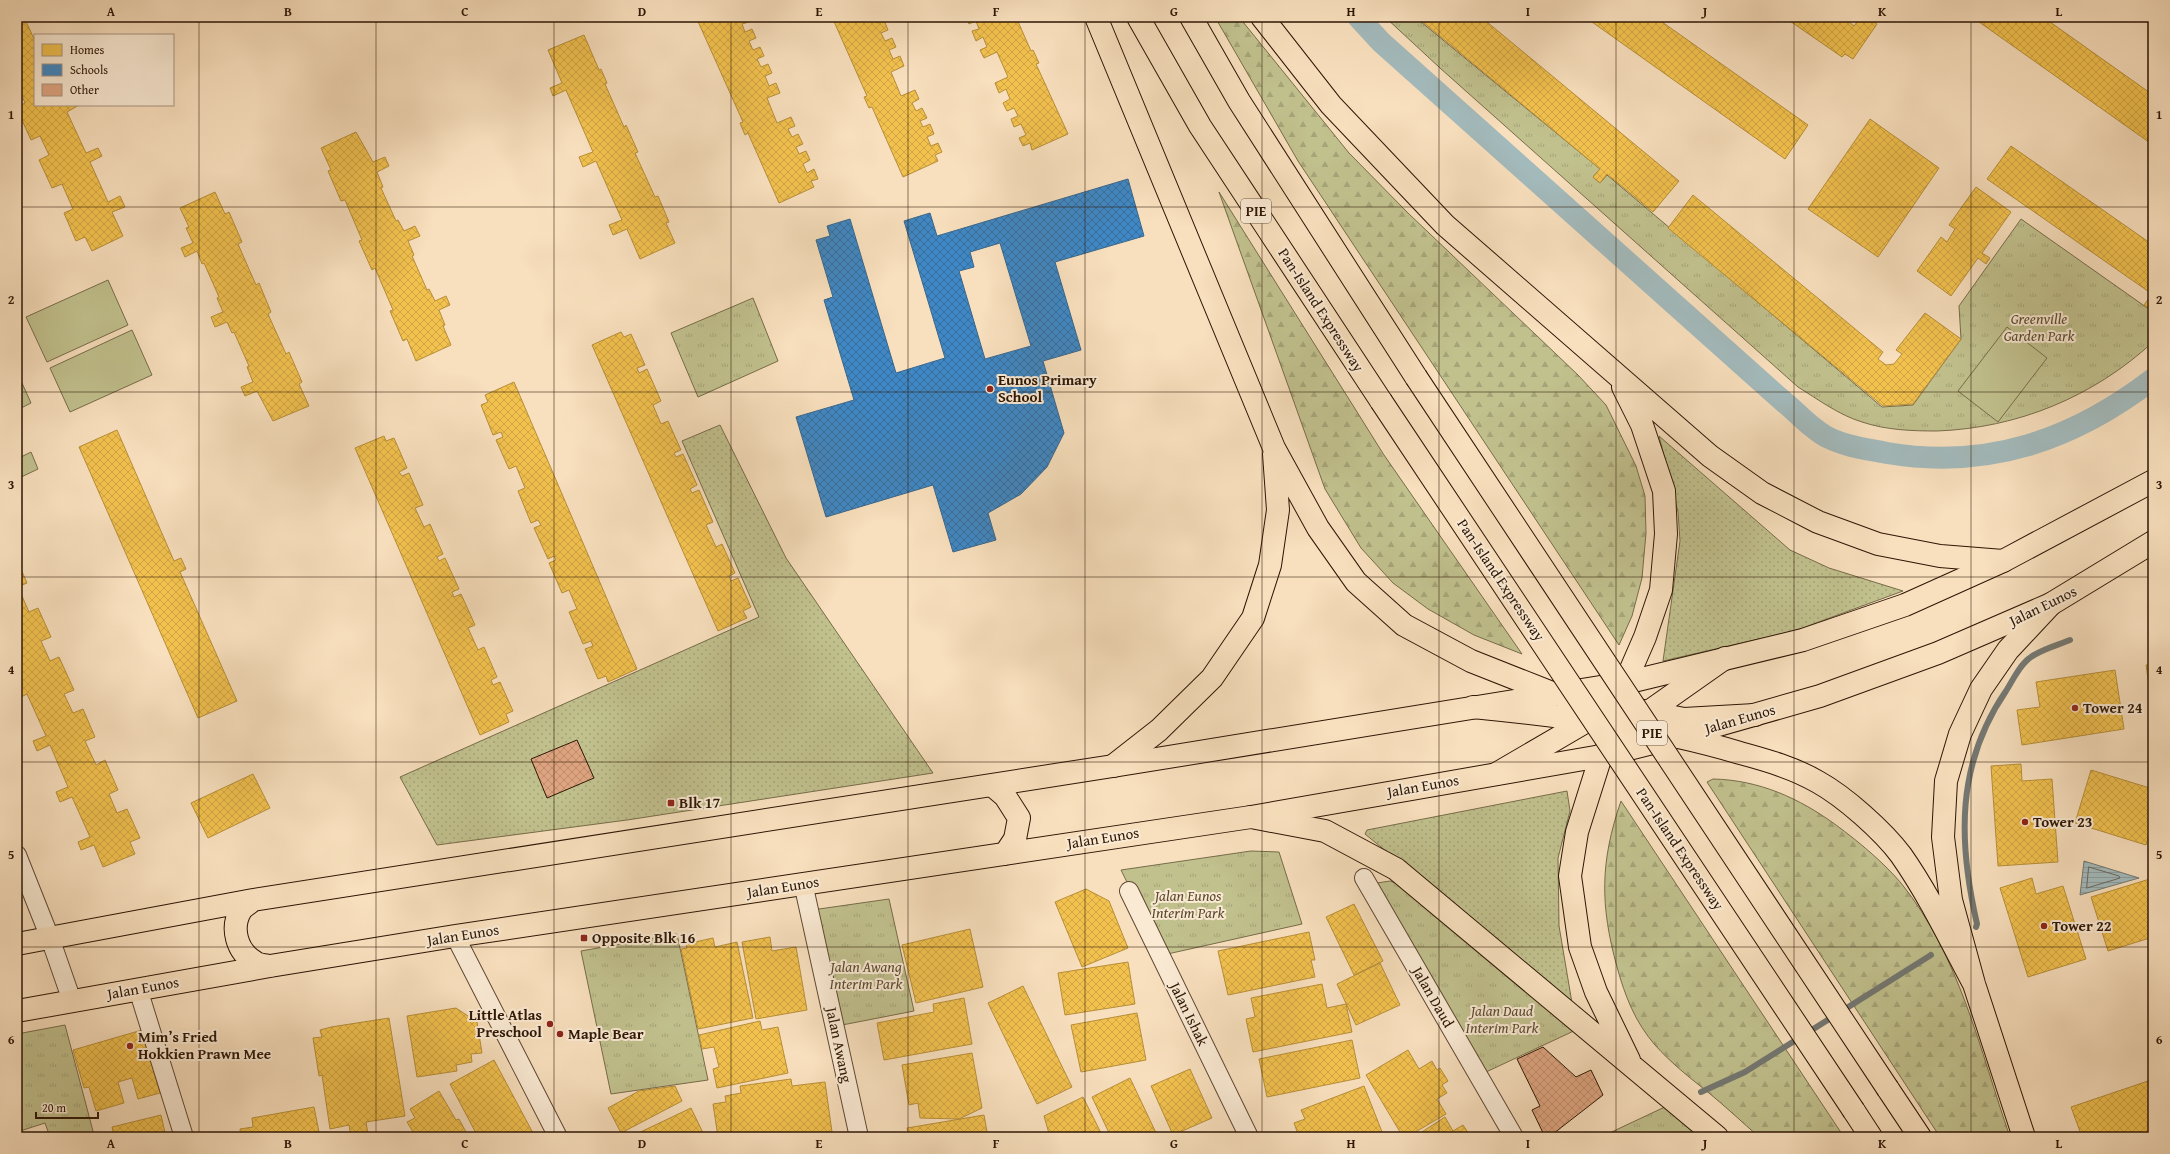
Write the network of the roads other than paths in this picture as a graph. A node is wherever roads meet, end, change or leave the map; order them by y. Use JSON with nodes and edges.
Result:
{"nodes":[{"id":1,"x":1096,"y":17,"type":"edge"},
{"id":2,"x":1138,"y":17,"type":"edge"},
{"id":3,"x":1191,"y":17,"type":"edge"},
{"id":4,"x":1262,"y":17,"type":"edge"},
{"id":5,"x":1618,"y":377,"type":"junction"},
{"id":6,"x":1274,"y":448,"type":"junction"},
{"id":7,"x":2153,"y":481,"type":"edge"},
{"id":8,"x":2153,"y":542,"type":"edge"},
{"id":9,"x":2003,"y":561,"type":"junction"},
{"id":10,"x":2052,"y":604,"type":"junction"},
{"id":11,"x":1725,"y":658,"type":"junction"},
{"id":12,"x":1625,"y":683,"type":"junction"},
{"id":13,"x":1552,"y":693,"type":"junction"},
{"id":14,"x":1610,"y":704,"type":"junction"},
{"id":15,"x":1473,"y":707,"type":"junction"},
{"id":16,"x":1648,"y":712,"type":"junction"},
{"id":17,"x":1755,"y":715,"type":"junction"},
{"id":18,"x":1588,"y":721,"type":"junction"},
{"id":19,"x":1627,"y":727,"type":"junction"},
{"id":20,"x":1680,"y":736,"type":"junction"},
{"id":21,"x":1600,"y":756,"type":"junction"},
{"id":22,"x":1113,"y":766,"type":"junction"},
{"id":23,"x":1496,"y":774,"type":"junction"},
{"id":24,"x":992,"y":785,"type":"junction"},
{"id":25,"x":1251,"y":817,"type":"junction"},
{"id":26,"x":1005,"y":854,"type":"junction"},
{"id":27,"x":17,"y":855,"type":"edge"},
{"id":28,"x":1364,"y":878,"type":"dead end"},
{"id":29,"x":804,"y":883,"type":"junction"},
{"id":30,"x":1129,"y":891,"type":"dead end"},
{"id":31,"x":253,"y":900,"type":"junction"},
{"id":32,"x":455,"y":936,"type":"junction"},
{"id":33,"x":50,"y":938,"type":"junction"},
{"id":34,"x":17,"y":944,"type":"edge"},
{"id":35,"x":270,"y":966,"type":"junction"},
{"id":36,"x":1974,"y":984,"type":"junction"},
{"id":37,"x":138,"y":989,"type":"junction"},
{"id":38,"x":72,"y":1001,"type":"junction"},
{"id":39,"x":17,"y":1011,"type":"edge"},
{"id":40,"x":1632,"y":1067,"type":"junction"},
{"id":41,"x":184,"y":1137,"type":"edge"},
{"id":42,"x":558,"y":1137,"type":"edge"},
{"id":43,"x":859,"y":1137,"type":"edge"},
{"id":44,"x":1249,"y":1137,"type":"edge"},
{"id":45,"x":1514,"y":1137,"type":"edge"},
{"id":46,"x":1717,"y":1137,"type":"edge"},
{"id":47,"x":1871,"y":1137,"type":"edge"},
{"id":48,"x":1920,"y":1137,"type":"edge"},
{"id":49,"x":2024,"y":1137,"type":"edge"}],
"edges":[{"from":1,"to":6,"type":"highway"},
{"from":2,"to":47,"type":"highway","name":"Pan-Island Expressway","number":"PIE","bridge":true},
{"from":3,"to":48,"type":"highway","number":"PIE","bridge":true},
{"from":4,"to":5,"type":"highway"},
{"from":5,"to":9,"type":"highway"},
{"from":5,"to":12,"type":"highway"},
{"from":6,"to":13,"type":"highway"},
{"from":6,"to":22,"type":"highway"},
{"from":7,"to":9,"type":"highway"},
{"from":8,"to":10,"type":"highway","name":"Jalan Eunos"},
{"from":9,"to":11,"type":"highway"},
{"from":10,"to":17,"type":"highway","name":"Jalan Eunos"},
{"from":10,"to":36,"type":"highway"},
{"from":11,"to":12,"type":"highway"},
{"from":11,"to":16,"type":"highway"},
{"from":12,"to":13,"type":"highway"},
{"from":12,"to":14,"type":"highway"},
{"from":13,"to":14,"type":"highway"},
{"from":13,"to":15,"type":"highway"},
{"from":14,"to":16,"type":"highway"},
{"from":14,"to":18,"type":"highway"},
{"from":15,"to":18,"type":"highway"},
{"from":15,"to":22,"type":"highway"},
{"from":16,"to":17,"type":"highway"},
{"from":16,"to":19,"type":"highway"},
{"from":17,"to":20,"type":"highway","name":"Jalan Eunos"},
{"from":18,"to":19,"type":"highway"},
{"from":18,"to":23,"type":"highway"},
{"from":19,"to":20,"type":"highway"},
{"from":19,"to":21,"type":"highway"},
{"from":20,"to":21,"type":"highway","name":"Jalan Eunos"},
{"from":20,"to":36,"type":"highway"},
{"from":21,"to":23,"type":"highway","name":"Jalan Eunos"},
{"from":21,"to":40,"type":"highway"},
{"from":22,"to":24,"type":"highway"},
{"from":23,"to":25,"type":"highway","name":"Jalan Eunos"},
{"from":24,"to":26,"type":"highway"},
{"from":24,"to":31,"type":"highway"},
{"from":25,"to":26,"type":"highway","name":"Jalan Eunos"},
{"from":25,"to":40,"type":"highway"},
{"from":26,"to":29,"type":"highway","name":"Jalan Eunos"},
{"from":27,"to":33,"type":"street"},
{"from":28,"to":45,"type":"street","name":"Jalan Daud"},
{"from":29,"to":32,"type":"highway","name":"Jalan Eunos"},
{"from":29,"to":43,"type":"street","name":"Jalan Awang"},
{"from":30,"to":44,"type":"street","name":"Jalan Ishak"},
{"from":31,"to":33,"type":"highway"},
{"from":31,"to":35,"type":"highway"},
{"from":32,"to":35,"type":"highway","name":"Jalan Eunos"},
{"from":32,"to":42,"type":"street"},
{"from":33,"to":34,"type":"highway"},
{"from":33,"to":38,"type":"street"},
{"from":35,"to":37,"type":"highway","name":"Jalan Eunos"},
{"from":36,"to":49,"type":"highway"},
{"from":37,"to":38,"type":"highway","name":"Jalan Eunos"},
{"from":37,"to":41,"type":"street"},
{"from":38,"to":39,"type":"highway","name":"Jalan Eunos"},
{"from":40,"to":46,"type":"highway"}]}
